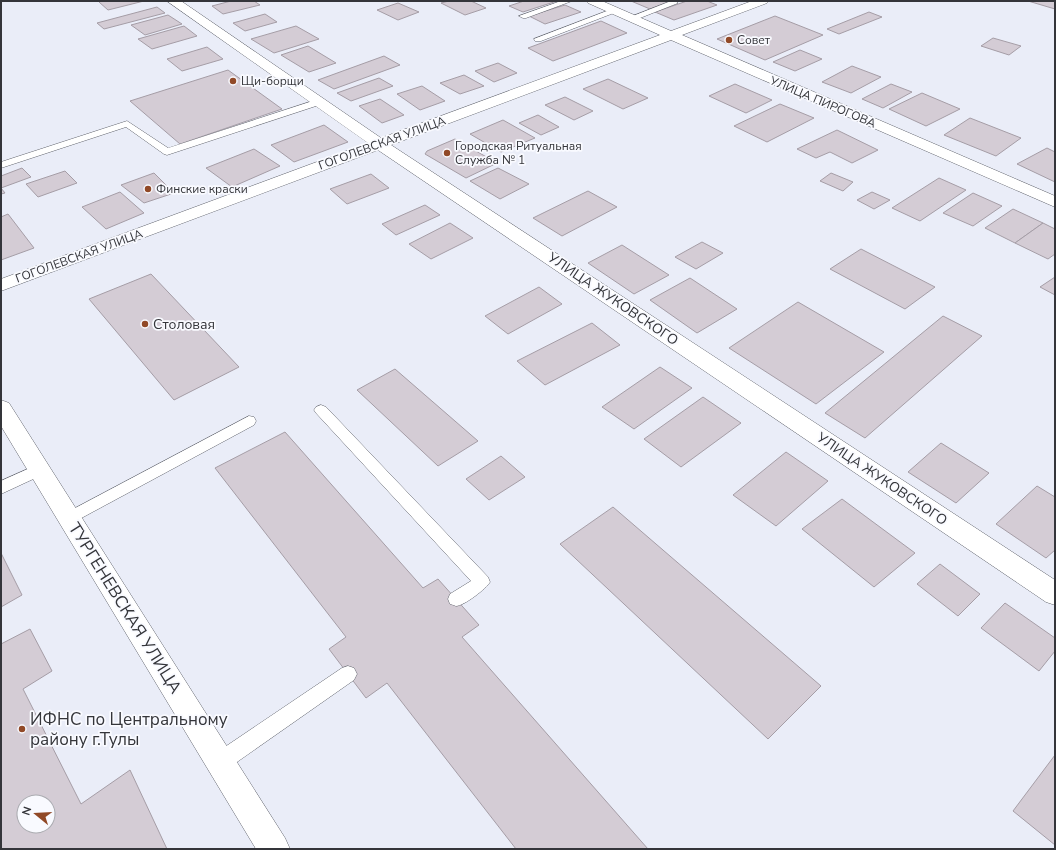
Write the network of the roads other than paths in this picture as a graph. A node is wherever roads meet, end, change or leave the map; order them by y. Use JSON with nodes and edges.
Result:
{"nodes":[{"id":1,"x":173,"y":1,"type":"edge"},
{"id":2,"x":568,"y":1,"type":"edge"},
{"id":3,"x":592,"y":1,"type":"edge"},
{"id":4,"x":763,"y":1,"type":"edge"},
{"id":5,"x":674,"y":3,"type":"dead end"},
{"id":6,"x":612,"y":7,"type":"junction"},
{"id":7,"x":523,"y":16,"type":"dead end"},
{"id":8,"x":632,"y":18,"type":"junction"},
{"id":9,"x":670,"y":35,"type":"junction"},
{"id":10,"x":538,"y":40,"type":"dead end"},
{"id":11,"x":318,"y":102,"type":"junction"},
{"id":12,"x":380,"y":144,"type":"junction"},
{"id":13,"x":1,"y":165,"type":"edge"},
{"id":14,"x":1055,"y":202,"type":"edge"},
{"id":15,"x":1,"y":285,"type":"edge"},
{"id":16,"x":1,"y":408,"type":"edge"},
{"id":17,"x":321,"y":410,"type":"dead end"},
{"id":18,"x":249,"y":421,"type":"dead end"},
{"id":19,"x":39,"y":470,"type":"junction"},
{"id":20,"x":1,"y":488,"type":"edge"},
{"id":21,"x":69,"y":518,"type":"junction"},
{"id":22,"x":1055,"y":594,"type":"edge"},
{"id":23,"x":456,"y":599,"type":"dead end"},
{"id":24,"x":348,"y":674,"type":"dead end"},
{"id":25,"x":220,"y":762,"type":"junction"},
{"id":26,"x":274,"y":849,"type":"edge"}],
"edges":[{"from":1,"to":11,"type":"street","name":"УЛИЦА ЖУКОВСКОГО"},
{"from":2,"to":7,"type":"lane"},
{"from":3,"to":6,"type":"street","name":"УЛИЦА ПИРОГОВА"},
{"from":4,"to":9,"type":"street","name":"ГОГОЛЕВСКАЯ УЛИЦА"},
{"from":5,"to":8,"type":"lane"},
{"from":6,"to":8,"type":"street","name":"УЛИЦА ПИРОГОВА"},
{"from":6,"to":10,"type":"lane"},
{"from":8,"to":9,"type":"street","name":"УЛИЦА ПИРОГОВА"},
{"from":9,"to":12,"type":"street","name":"ГОГОЛЕВСКАЯ УЛИЦА"},
{"from":9,"to":14,"type":"street","name":"УЛИЦА ПИРОГОВА"},
{"from":11,"to":12,"type":"street","name":"УЛИЦА ЖУКОВСКОГО"},
{"from":11,"to":13,"type":"lane"},
{"from":12,"to":15,"type":"street","name":"ГОГОЛЕВСКАЯ УЛИЦА"},
{"from":12,"to":22,"type":"street","name":"УЛИЦА ЖУКОВСКОГО"},
{"from":16,"to":19,"type":"street","name":"ТУРГЕНЕВСКАЯ УЛИЦА"},
{"from":17,"to":23,"type":"lane"},
{"from":18,"to":21,"type":"lane"},
{"from":19,"to":20,"type":"lane"},
{"from":19,"to":21,"type":"street","name":"ТУРГЕНЕВСКАЯ УЛИЦА"},
{"from":21,"to":25,"type":"street","name":"ТУРГЕНЕВСКАЯ УЛИЦА"},
{"from":24,"to":25,"type":"lane"},
{"from":25,"to":26,"type":"street","name":"ТУРГЕНЕВСКАЯ УЛИЦА"}]}
